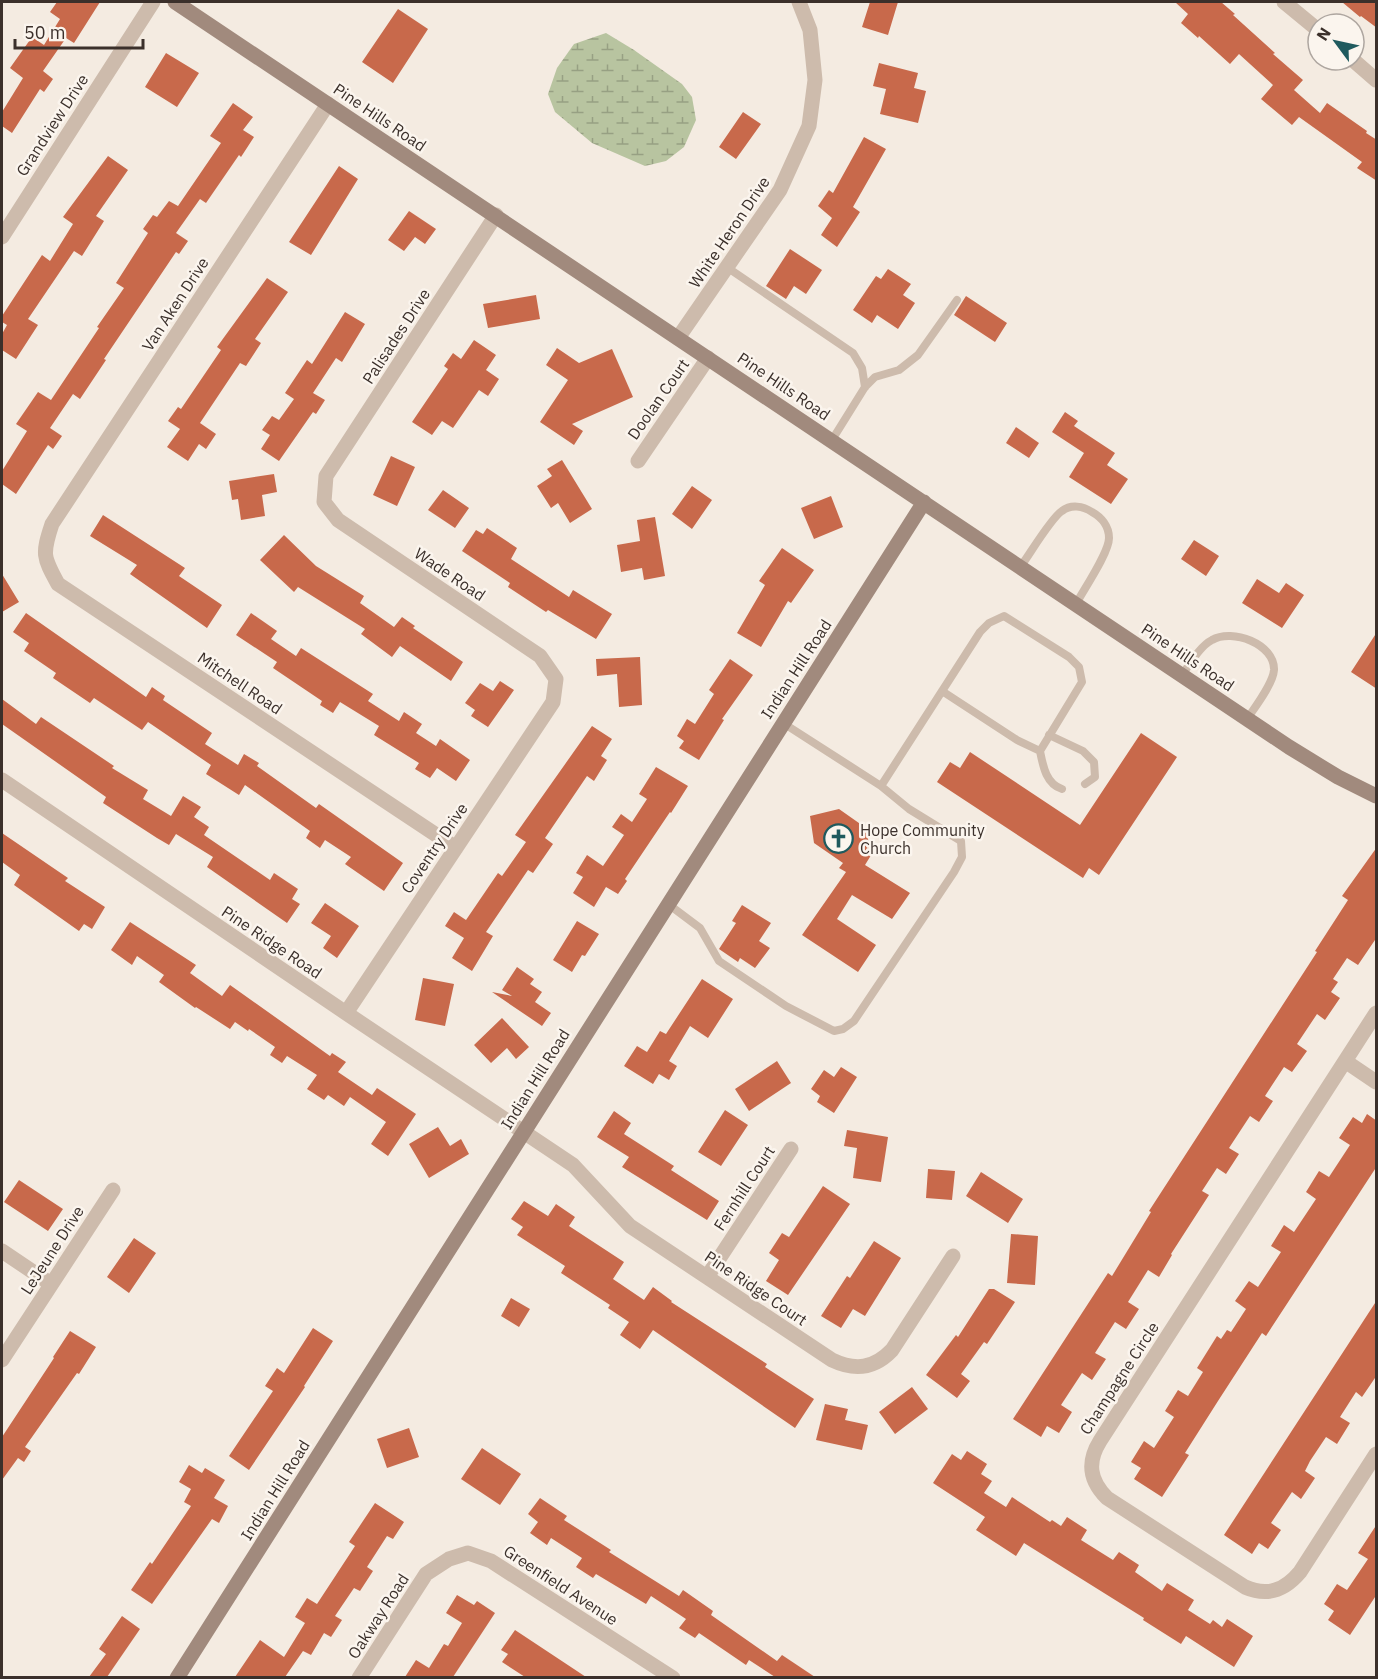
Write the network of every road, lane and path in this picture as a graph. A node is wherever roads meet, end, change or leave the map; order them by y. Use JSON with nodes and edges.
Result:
{"nodes":[{"id":1,"x":153,"y":2,"type":"edge"},
{"id":2,"x":175,"y":2,"type":"edge"},
{"id":3,"x":800,"y":2,"type":"edge"},
{"id":4,"x":1284,"y":2,"type":"edge"},
{"id":5,"x":1306,"y":20,"type":"edge"},
{"id":6,"x":328,"y":104,"type":"junction"},
{"id":7,"x":496,"y":215,"type":"junction"},
{"id":8,"x":2,"y":237,"type":"edge"},
{"id":9,"x":728,"y":268,"type":"junction"},
{"id":10,"x":957,"y":300,"type":"dead end"},
{"id":11,"x":678,"y":338,"type":"junction"},
{"id":12,"x":708,"y":358,"type":"junction"},
{"id":13,"x":865,"y":387,"type":"junction"},
{"id":14,"x":832,"y":440,"type":"junction"},
{"id":15,"x":638,"y":461,"type":"dead end"},
{"id":16,"x":326,"y":476,"type":"joint"},
{"id":17,"x":924,"y":502,"type":"junction"},
{"id":18,"x":52,"y":524,"type":"joint"},
{"id":19,"x":1021,"y":566,"type":"junction"},
{"id":20,"x":1076,"y":604,"type":"junction"},
{"id":21,"x":1182,"y":675,"type":"junction"},
{"id":22,"x":942,"y":691,"type":"junction"},
{"id":23,"x":553,"y":702,"type":"joint"},
{"id":24,"x":1247,"y":719,"type":"junction"},
{"id":25,"x":783,"y":723,"type":"junction"},
{"id":26,"x":1049,"y":735,"type":"junction"},
{"id":27,"x":1040,"y":751,"type":"junction"},
{"id":28,"x":2,"y":780,"type":"edge"},
{"id":29,"x":1085,"y":784,"type":"dead end"},
{"id":30,"x":881,"y":786,"type":"junction"},
{"id":31,"x":1062,"y":789,"type":"dead end"},
{"id":32,"x":1377,"y":796,"type":"edge"},
{"id":33,"x":456,"y":848,"type":"junction"},
{"id":34,"x":668,"y":904,"type":"junction"},
{"id":35,"x":346,"y":1013,"type":"junction"},
{"id":36,"x":1377,"y":1013,"type":"edge"},
{"id":37,"x":1345,"y":1061,"type":"junction"},
{"id":38,"x":1377,"y":1082,"type":"edge"},
{"id":39,"x":523,"y":1130,"type":"junction"},
{"id":40,"x":791,"y":1149,"type":"dead end"},
{"id":41,"x":113,"y":1190,"type":"dead end"},
{"id":42,"x":2,"y":1251,"type":"edge"},
{"id":43,"x":953,"y":1256,"type":"dead end"},
{"id":44,"x":707,"y":1277,"type":"junction"},
{"id":45,"x":51,"y":1284,"type":"junction"},
{"id":46,"x":2,"y":1360,"type":"edge"},
{"id":47,"x":1377,"y":1454,"type":"edge"},
{"id":48,"x":426,"y":1575,"type":"joint"},
{"id":49,"x":177,"y":1677,"type":"edge"},
{"id":50,"x":359,"y":1677,"type":"edge"},
{"id":51,"x":673,"y":1677,"type":"edge"}],
"edges":[{"from":1,"to":8,"type":"street","name":"Grandview Drive"},
{"from":2,"to":6,"type":"main road","name":"Pine Hills Road"},
{"from":3,"to":9,"type":"street","name":"White Heron Drive"},
{"from":4,"to":5,"type":"street"},
{"from":6,"to":7,"type":"main road","name":"Pine Hills Road"},
{"from":6,"to":18,"type":"street","name":"Van Aken Drive"},
{"from":7,"to":11,"type":"main road","name":"Pine Hills Road"},
{"from":7,"to":16,"type":"street","name":"Palisades Drive"},
{"from":9,"to":11,"type":"street","name":"White Heron Drive"},
{"from":9,"to":13,"type":"lane"},
{"from":10,"to":13,"type":"lane"},
{"from":11,"to":12,"type":"main road","name":"Pine Hills Road"},
{"from":12,"to":14,"type":"main road","name":"Pine Hills Road"},
{"from":12,"to":15,"type":"street","name":"Doolan Court"},
{"from":13,"to":14,"type":"lane"},
{"from":14,"to":17,"type":"main road","name":"Pine Hills Road"},
{"from":16,"to":23,"type":"street","name":"Wade Road"},
{"from":17,"to":19,"type":"main road","name":"Pine Hills Road"},
{"from":17,"to":25,"type":"main road","name":"Indian Hill Road"},
{"from":18,"to":33,"type":"street","name":"Mitchell Road"},
{"from":19,"to":20,"type":"main road","name":"Pine Hills Road"},
{"from":19,"to":20,"type":"lane"},
{"from":20,"to":21,"type":"main road","name":"Pine Hills Road"},
{"from":21,"to":24,"type":"main road","name":"Pine Hills Road"},
{"from":21,"to":24,"type":"lane"},
{"from":22,"to":26,"type":"lane"},
{"from":22,"to":27,"type":"lane"},
{"from":22,"to":30,"type":"lane"},
{"from":23,"to":33,"type":"street","name":"Coventry Drive"},
{"from":24,"to":32,"type":"main road","name":"Pine Hills Road"},
{"from":25,"to":30,"type":"lane"},
{"from":25,"to":34,"type":"main road","name":"Indian Hill Road"},
{"from":26,"to":27,"type":"lane"},
{"from":26,"to":29,"type":"lane"},
{"from":27,"to":31,"type":"lane"},
{"from":28,"to":35,"type":"street","name":"Pine Ridge Road"},
{"from":30,"to":34,"type":"lane"},
{"from":33,"to":35,"type":"street","name":"Coventry Drive"},
{"from":34,"to":39,"type":"main road","name":"Indian Hill Road"},
{"from":35,"to":39,"type":"street","name":"Pine Ridge Road"},
{"from":36,"to":37,"type":"street","name":"Champagne Circle"},
{"from":37,"to":38,"type":"street"},
{"from":37,"to":47,"type":"street","name":"Champagne Circle"},
{"from":39,"to":44,"type":"street","name":"Pine Ridge Court"},
{"from":39,"to":49,"type":"main road","name":"Indian Hill Road"},
{"from":40,"to":44,"type":"street","name":"Fernhill Court"},
{"from":41,"to":45,"type":"street","name":"LeJeune Drive"},
{"from":42,"to":45,"type":"street"},
{"from":43,"to":44,"type":"street","name":"Pine Ridge Court"},
{"from":45,"to":46,"type":"street","name":"LeJeune Drive"},
{"from":48,"to":50,"type":"street","name":"Oakway Road"},
{"from":48,"to":51,"type":"street","name":"Greenfield Avenue"}]}
